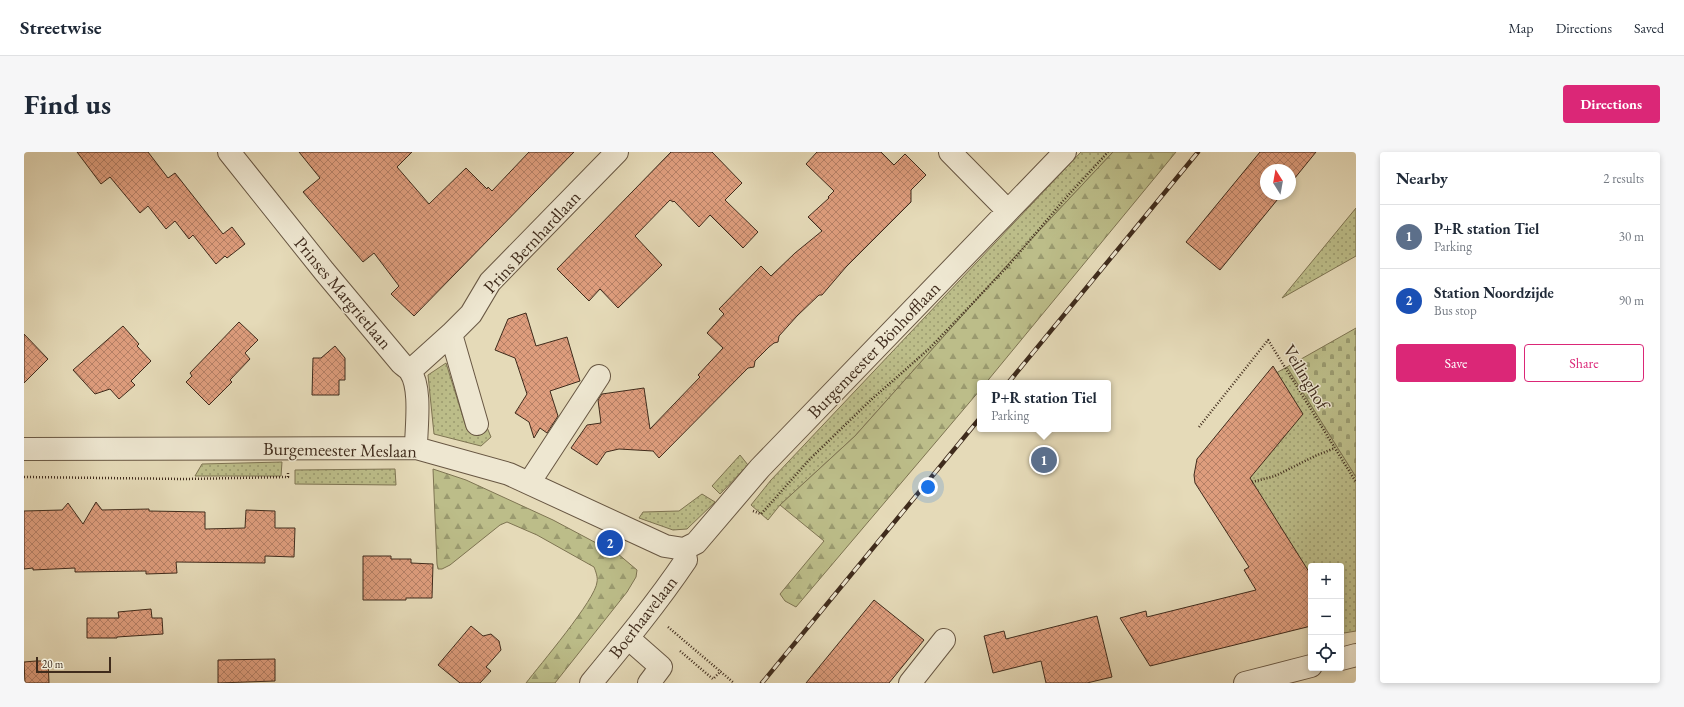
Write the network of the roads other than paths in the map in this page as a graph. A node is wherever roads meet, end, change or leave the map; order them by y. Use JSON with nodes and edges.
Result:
{"nodes":[{"id":1,"x":229,"y":152,"type":"edge"},
{"id":2,"x":617,"y":152,"type":"edge"},
{"id":3,"x":950,"y":152,"type":"edge"},
{"id":4,"x":1066,"y":152,"type":"edge"},
{"id":5,"x":1008,"y":211,"type":"junction"},
{"id":6,"x":451,"y":334,"type":"junction"},
{"id":7,"x":410,"y":371,"type":"junction"},
{"id":8,"x":599,"y":376,"type":"dead end"},
{"id":9,"x":477,"y":424,"type":"dead end"},
{"id":10,"x":416,"y":448,"type":"junction"},
{"id":11,"x":24,"y":449,"type":"edge"},
{"id":12,"x":529,"y":483,"type":"junction"},
{"id":13,"x":684,"y":549,"type":"junction"},
{"id":14,"x":628,"y":638,"type":"junction"},
{"id":15,"x":944,"y":640,"type":"dead end"},
{"id":16,"x":1356,"y":655,"type":"edge"},
{"id":17,"x":1344,"y":658,"type":"edge"},
{"id":18,"x":1308,"y":667,"type":"edge"},
{"id":19,"x":591,"y":683,"type":"edge"},
{"id":20,"x":649,"y":683,"type":"edge"},
{"id":21,"x":910,"y":683,"type":"edge"},
{"id":22,"x":1246,"y":683,"type":"edge"}],
"edges":[{"from":1,"to":7,"type":"street","name":"Prinses Margrietlaan"},
{"from":2,"to":6,"type":"street","name":"Prins Bernhardlaan"},
{"from":3,"to":5,"type":"street"},
{"from":4,"to":5,"type":"street","name":"Burgemeester Bönhofflaan"},
{"from":5,"to":13,"type":"street","name":"Burgemeester Bönhofflaan"},
{"from":6,"to":7,"type":"street","name":"Prins Bernhardlaan"},
{"from":6,"to":9,"type":"street"},
{"from":7,"to":10,"type":"street","name":"Prinses Margrietlaan"},
{"from":8,"to":12,"type":"street"},
{"from":10,"to":11,"type":"street","name":"Burgemeester Meslaan"},
{"from":10,"to":12,"type":"street","name":"Burgemeester Meslaan"},
{"from":12,"to":13,"type":"street","name":"Burgemeester Meslaan"},
{"from":13,"to":14,"type":"street","name":"Boerhaavelaan"},
{"from":14,"to":19,"type":"street","name":"Boerhaavelaan"},
{"from":14,"to":20,"type":"street"},
{"from":15,"to":21,"type":"street"},
{"from":16,"to":17,"type":"street"},
{"from":18,"to":22,"type":"street"}]}
